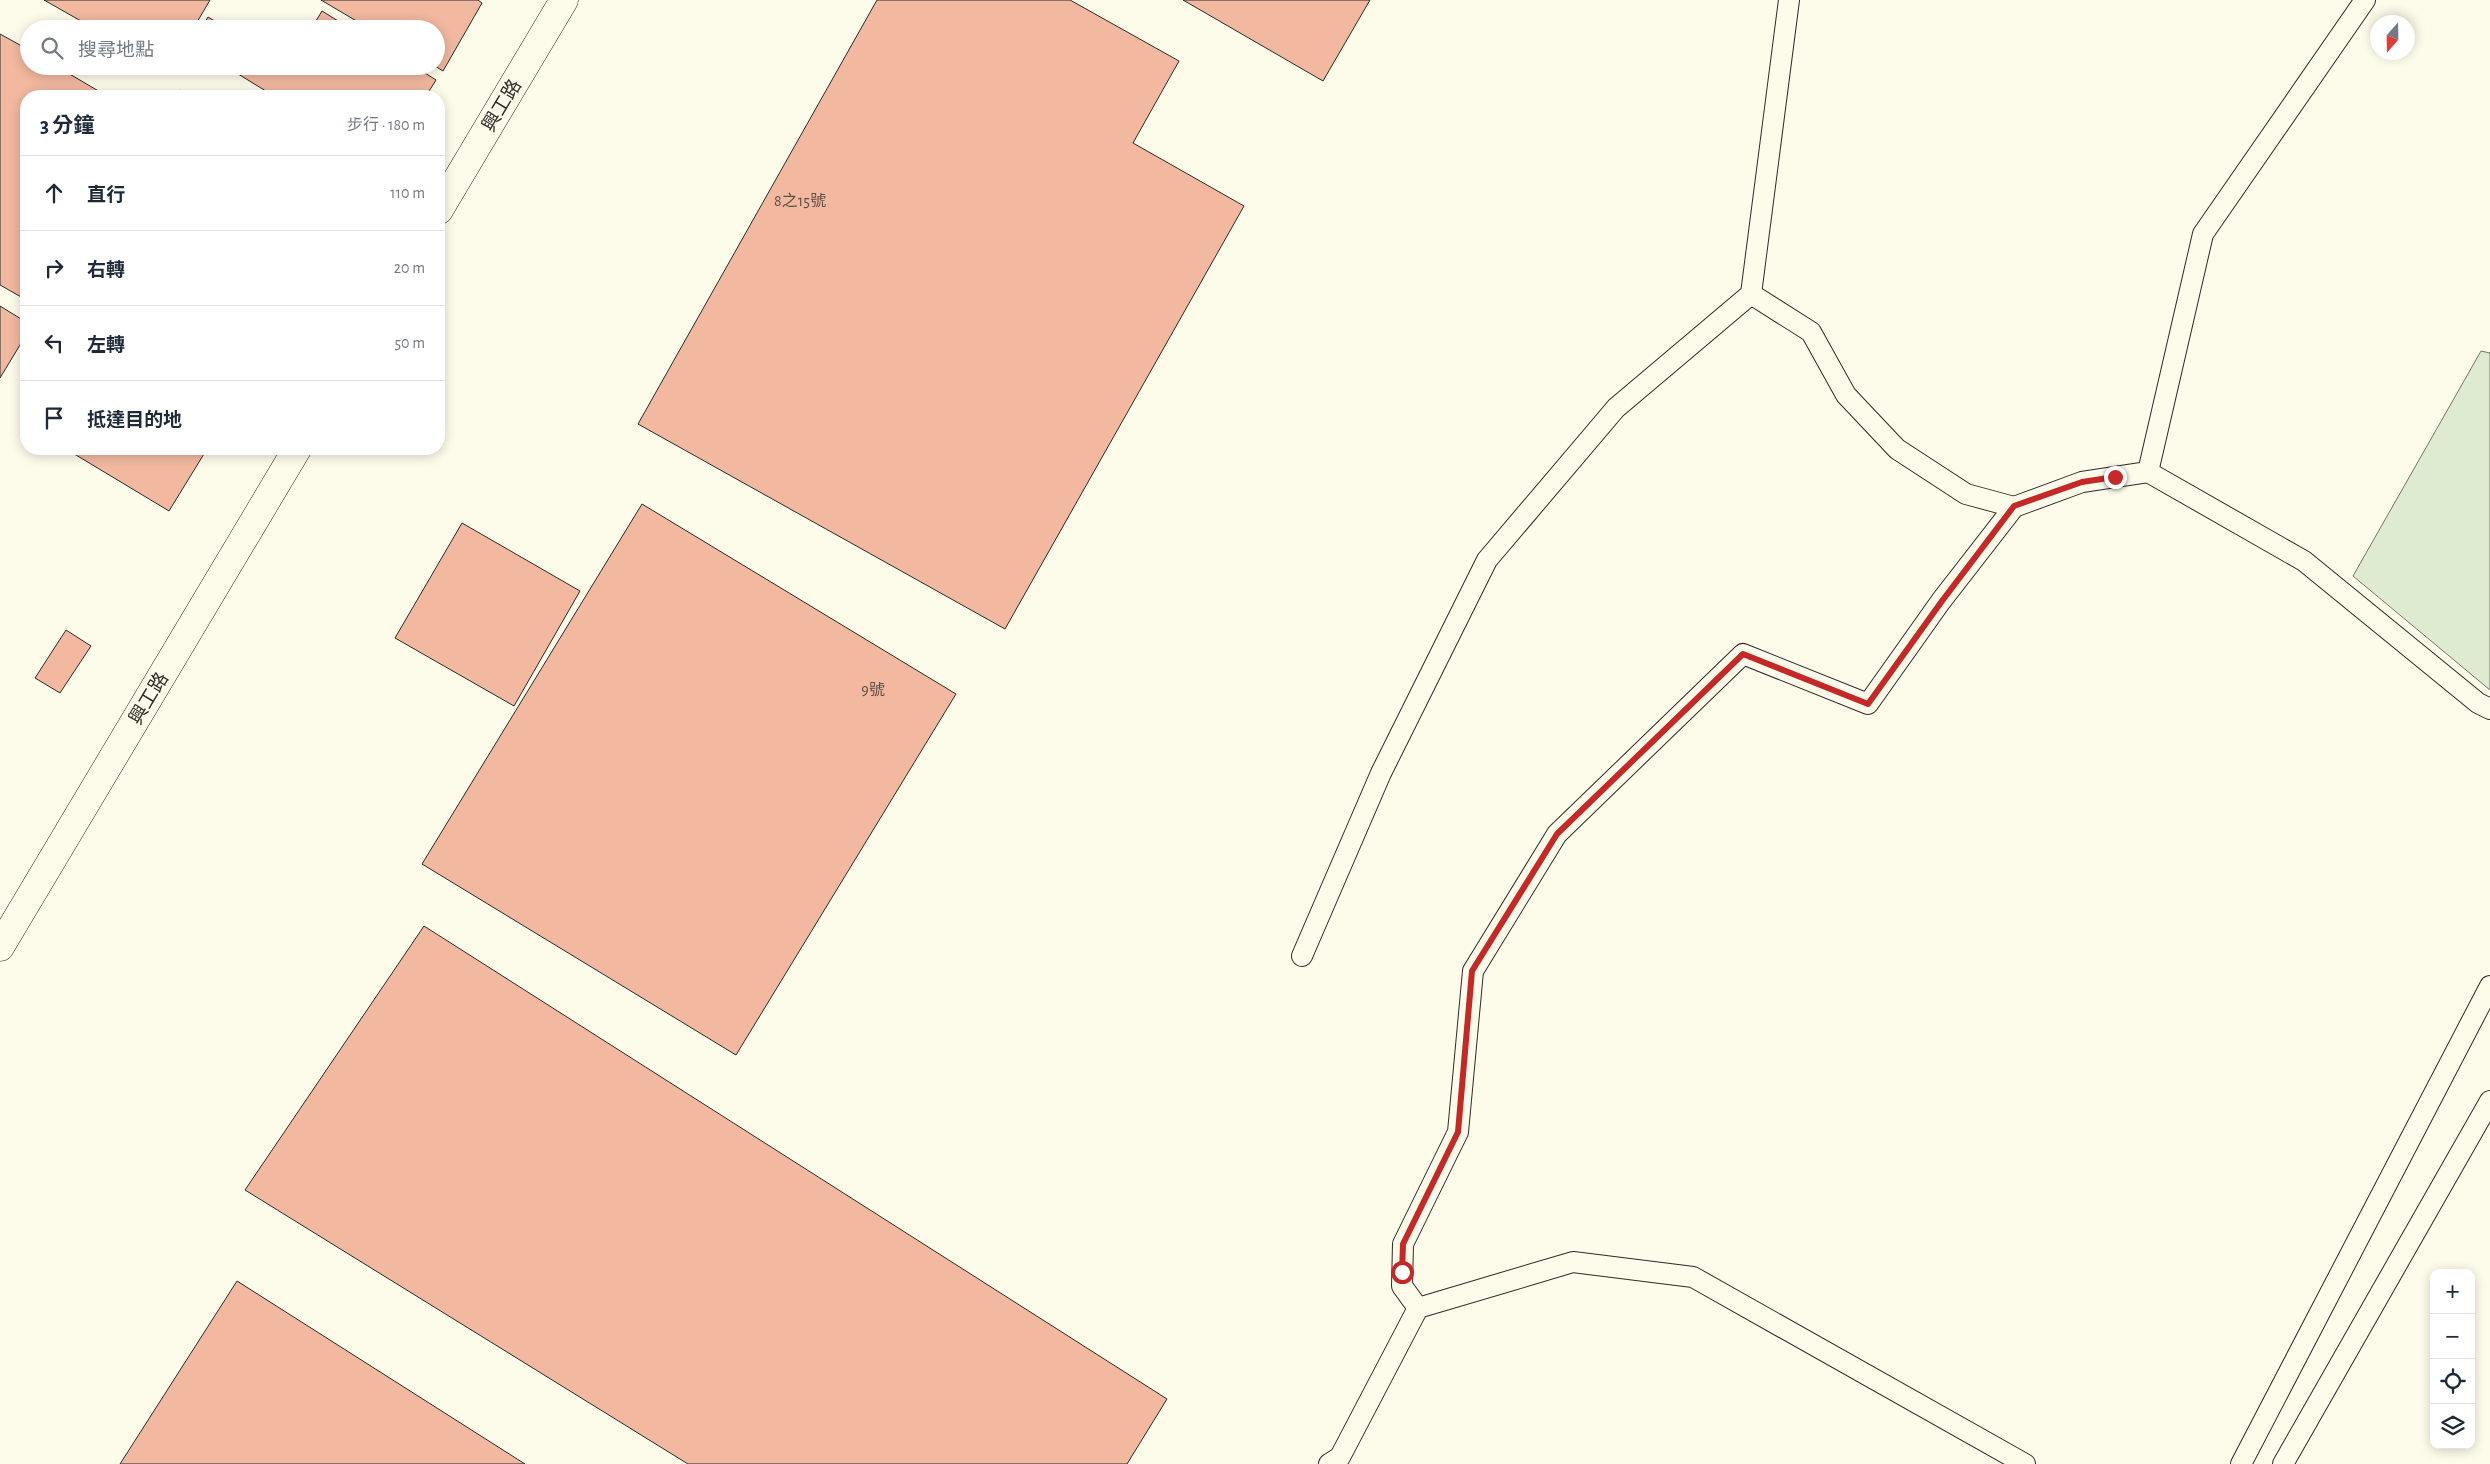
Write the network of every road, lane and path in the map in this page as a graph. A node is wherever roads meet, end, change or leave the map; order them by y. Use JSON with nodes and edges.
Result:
{"nodes":[{"id":1,"x":564,"y":0,"type":"edge"},
{"id":2,"x":1790,"y":0,"type":"edge"},
{"id":3,"x":2365,"y":0,"type":"edge"},
{"id":4,"x":445,"y":200,"type":"edge"},
{"id":5,"x":1751,"y":294,"type":"junction"},
{"id":6,"x":293,"y":455,"type":"edge"},
{"id":7,"x":2148,"y":472,"type":"junction"},
{"id":8,"x":2014,"y":506,"type":"junction"},
{"id":9,"x":2490,"y":709,"type":"edge"},
{"id":10,"x":0,"y":947,"type":"edge"},
{"id":11,"x":1302,"y":956,"type":"dead end"},
{"id":12,"x":2490,"y":986,"type":"edge"},
{"id":13,"x":2490,"y":1101,"type":"edge"},
{"id":14,"x":1418,"y":1308,"type":"junction"},
{"id":15,"x":1329,"y":1464,"type":"edge"},
{"id":16,"x":2025,"y":1464,"type":"edge"},
{"id":17,"x":2242,"y":1464,"type":"edge"},
{"id":18,"x":2283,"y":1464,"type":"edge"}],
"edges":[{"from":1,"to":4,"type":"street","name":"興工路"},
{"from":2,"to":5,"type":"lane"},
{"from":3,"to":7,"type":"lane"},
{"from":5,"to":8,"type":"lane"},
{"from":5,"to":11,"type":"lane"},
{"from":6,"to":10,"type":"street","name":"興工路"},
{"from":7,"to":8,"type":"lane"},
{"from":7,"to":9,"type":"lane"},
{"from":8,"to":14,"type":"lane"},
{"from":12,"to":17,"type":"lane"},
{"from":13,"to":18,"type":"lane"},
{"from":14,"to":15,"type":"lane"},
{"from":14,"to":16,"type":"lane"}]}
